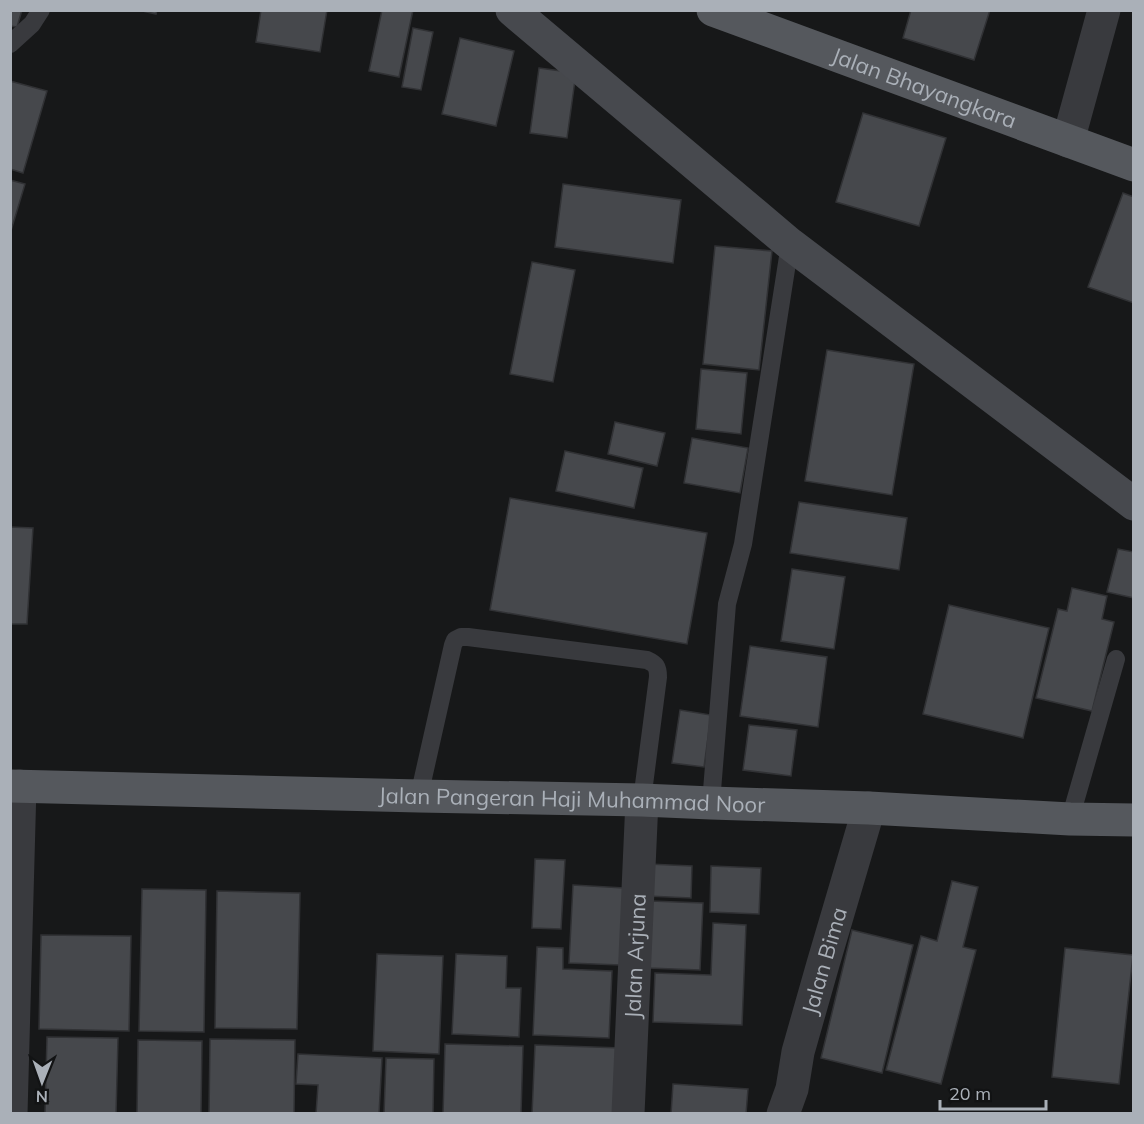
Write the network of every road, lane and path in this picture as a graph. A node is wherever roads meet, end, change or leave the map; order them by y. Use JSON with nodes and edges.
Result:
{"nodes":[{"id":1,"x":41,"y":10,"type":"edge"},
{"id":2,"x":713,"y":10,"type":"edge"},
{"id":3,"x":1104,"y":10,"type":"edge"},
{"id":4,"x":525,"y":17,"type":"edge"},
{"id":5,"x":10,"y":44,"type":"edge"},
{"id":6,"x":1068,"y":141,"type":"junction"},
{"id":7,"x":1134,"y":165,"type":"edge"},
{"id":8,"x":790,"y":244,"type":"junction"},
{"id":9,"x":1134,"y":504,"type":"edge"},
{"id":10,"x":1116,"y":659,"type":"dead end"},
{"id":11,"x":15,"y":786,"type":"edge"},
{"id":12,"x":419,"y":796,"type":"junction"},
{"id":13,"x":642,"y":800,"type":"junction"},
{"id":14,"x":711,"y":803,"type":"junction"},
{"id":15,"x":869,"y":808,"type":"junction"},
{"id":16,"x":1070,"y":819,"type":"junction"},
{"id":17,"x":1134,"y":820,"type":"edge"},
{"id":18,"x":11,"y":1113,"type":"edge"},
{"id":19,"x":628,"y":1113,"type":"edge"},
{"id":20,"x":783,"y":1113,"type":"edge"}],
"edges":[{"from":1,"to":5,"type":"lane"},
{"from":2,"to":6,"type":"main road","name":"Jalan Bhayangkara"},
{"from":3,"to":6,"type":"street"},
{"from":4,"to":8,"type":"street"},
{"from":6,"to":7,"type":"main road","name":"Jalan Bhayangkara"},
{"from":8,"to":9,"type":"street"},
{"from":8,"to":14,"type":"lane"},
{"from":10,"to":16,"type":"lane"},
{"from":11,"to":12,"type":"main road","name":"Jalan Pangeran Haji Muhammad Noor"},
{"from":11,"to":18,"type":"street"},
{"from":12,"to":13,"type":"main road","name":"Jalan Pangeran Haji Muhammad Noor"},
{"from":12,"to":13,"type":"lane"},
{"from":13,"to":14,"type":"main road","name":"Jalan Pangeran Haji Muhammad Noor"},
{"from":13,"to":19,"type":"street","name":"Jalan Arjuna"},
{"from":14,"to":15,"type":"main road","name":"Jalan Pangeran Haji Muhammad Noor"},
{"from":15,"to":16,"type":"main road","name":"Jalan Pangeran Haji Muhammad Noor"},
{"from":15,"to":20,"type":"street","name":"Jalan Bima"},
{"from":16,"to":17,"type":"main road","name":"Jalan Pangeran Haji Muhammad Noor"}]}
